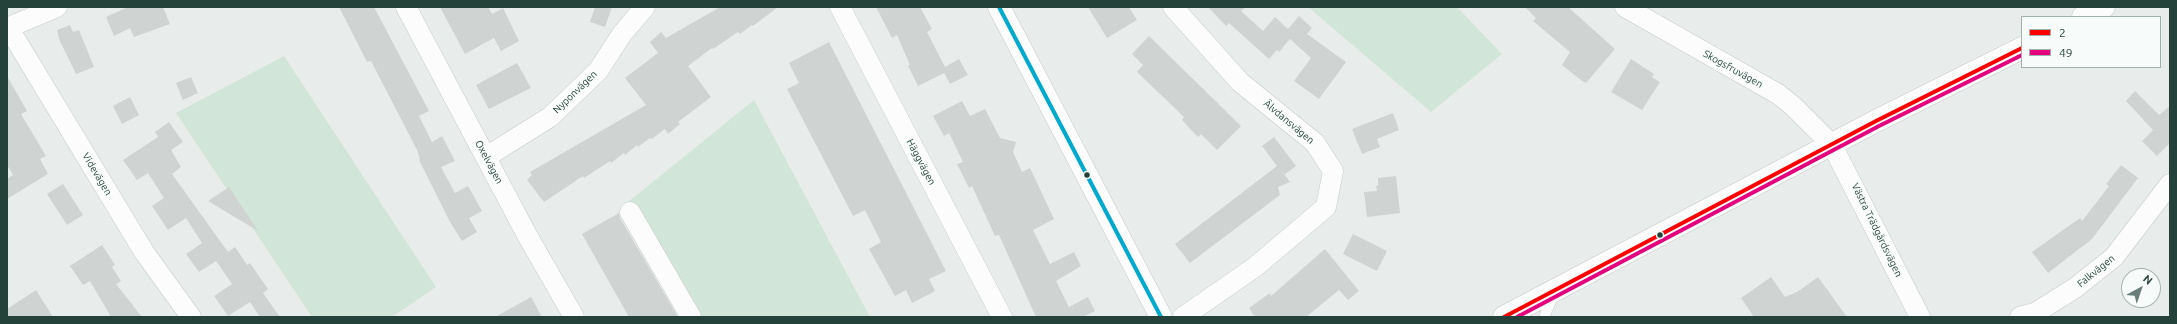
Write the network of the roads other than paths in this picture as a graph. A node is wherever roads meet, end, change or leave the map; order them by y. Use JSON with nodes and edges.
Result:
{"nodes":[{"id":1,"x":57,"y":7,"type":"edge"},
{"id":2,"x":406,"y":7,"type":"edge"},
{"id":3,"x":645,"y":7,"type":"edge"},
{"id":4,"x":840,"y":7,"type":"edge"},
{"id":5,"x":999,"y":7,"type":"edge"},
{"id":6,"x":1173,"y":7,"type":"edge"},
{"id":7,"x":1631,"y":9,"type":"edge"},
{"id":8,"x":8,"y":28,"type":"edge"},
{"id":9,"x":2021,"y":49,"type":"edge"},
{"id":10,"x":1832,"y":145,"type":"junction"},
{"id":11,"x":486,"y":157,"type":"junction"},
{"id":12,"x":2170,"y":184,"type":"edge"},
{"id":13,"x":630,"y":212,"type":"dead end"},
{"id":14,"x":1556,"y":289,"type":"junction"},
{"id":15,"x":191,"y":317,"type":"edge"},
{"id":16,"x":574,"y":317,"type":"edge"},
{"id":17,"x":691,"y":317,"type":"edge"},
{"id":18,"x":1002,"y":317,"type":"edge"},
{"id":19,"x":1161,"y":317,"type":"edge"},
{"id":20,"x":1183,"y":317,"type":"edge"},
{"id":21,"x":1504,"y":317,"type":"edge"},
{"id":22,"x":1544,"y":317,"type":"edge"},
{"id":23,"x":1920,"y":317,"type":"edge"},
{"id":24,"x":2020,"y":317,"type":"edge"}],
"edges":[{"from":1,"to":8,"type":"street"},
{"from":2,"to":11,"type":"street","name":"Oxelvägen"},
{"from":3,"to":11,"type":"street","name":"Nyponvägen"},
{"from":4,"to":18,"type":"street","name":"Häggvägen"},
{"from":5,"to":19,"type":"street"},
{"from":6,"to":20,"type":"street","name":"Älvdansvägen"},
{"from":7,"to":10,"type":"street","name":"Skogsfruvägen"},
{"from":8,"to":15,"type":"street","name":"Videvägen"},
{"from":9,"to":10,"type":"street"},
{"from":10,"to":14,"type":"street"},
{"from":10,"to":23,"type":"street","name":"Västra Trädgårdsvägen"},
{"from":11,"to":16,"type":"street","name":"Oxelvägen"},
{"from":12,"to":24,"type":"street","name":"Falkvägen"},
{"from":13,"to":17,"type":"street"},
{"from":14,"to":21,"type":"street"},
{"from":14,"to":22,"type":"lane"}]}
